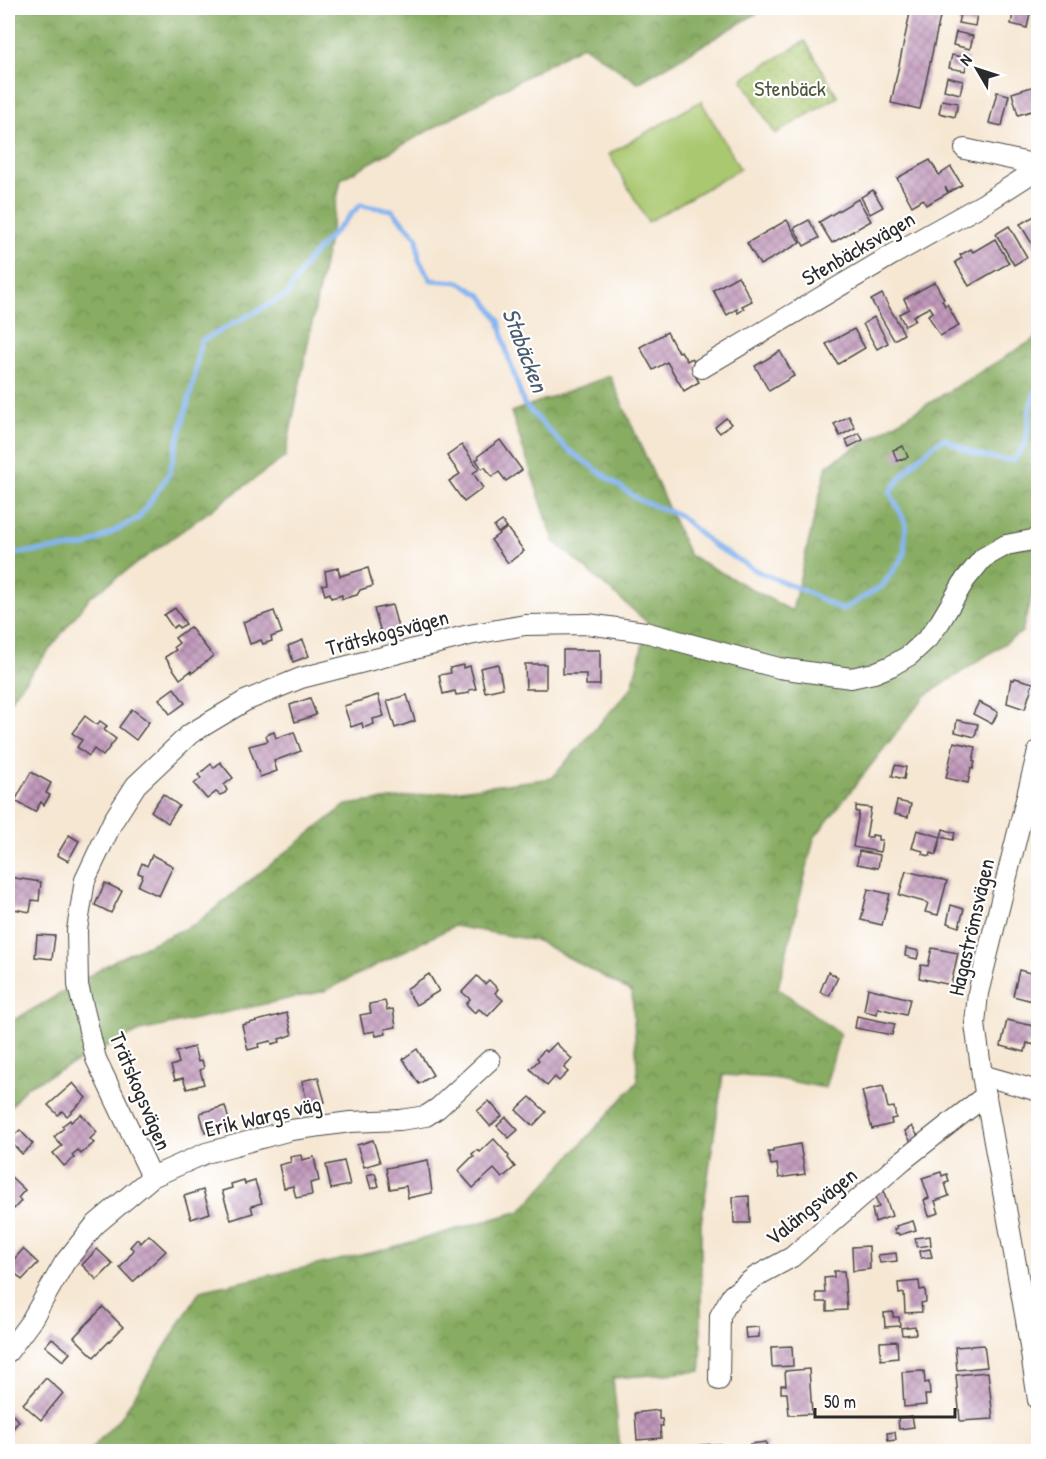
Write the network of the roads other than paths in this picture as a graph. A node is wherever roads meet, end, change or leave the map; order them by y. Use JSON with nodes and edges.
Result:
{"nodes":[{"id":1,"x":965,"y":149,"type":"dead end"},
{"id":2,"x":1038,"y":167,"type":"edge"},
{"id":3,"x":702,"y":368,"type":"dead end"},
{"id":4,"x":1038,"y":539,"type":"edge"},
{"id":5,"x":1038,"y":751,"type":"edge"},
{"id":6,"x":490,"y":1060,"type":"dead end"},
{"id":7,"x":982,"y":1075,"type":"junction"},
{"id":8,"x":1038,"y":1091,"type":"edge"},
{"id":9,"x":986,"y":1095,"type":"junction"},
{"id":10,"x":152,"y":1177,"type":"junction"},
{"id":11,"x":8,"y":1352,"type":"edge"},
{"id":12,"x":719,"y":1380,"type":"dead end"},
{"id":13,"x":1038,"y":1400,"type":"edge"}],
"edges":[{"from":1,"to":2,"type":"street","name":"Stenbäcksvägen"},
{"from":2,"to":3,"type":"street","name":"Stenbäcksvägen"},
{"from":4,"to":10,"type":"street","name":"Trätskogsvägen"},
{"from":5,"to":7,"type":"street","name":"Hagaströmsvägen"},
{"from":6,"to":10,"type":"street","name":"Erik Wargs väg"},
{"from":7,"to":8,"type":"street"},
{"from":7,"to":9,"type":"street","name":"Hagaströmsvägen"},
{"from":9,"to":12,"type":"street","name":"Valängsvägen"},
{"from":9,"to":13,"type":"street","name":"Hagaströmsvägen"},
{"from":10,"to":11,"type":"street","name":"Erik Wargs väg"}]}
